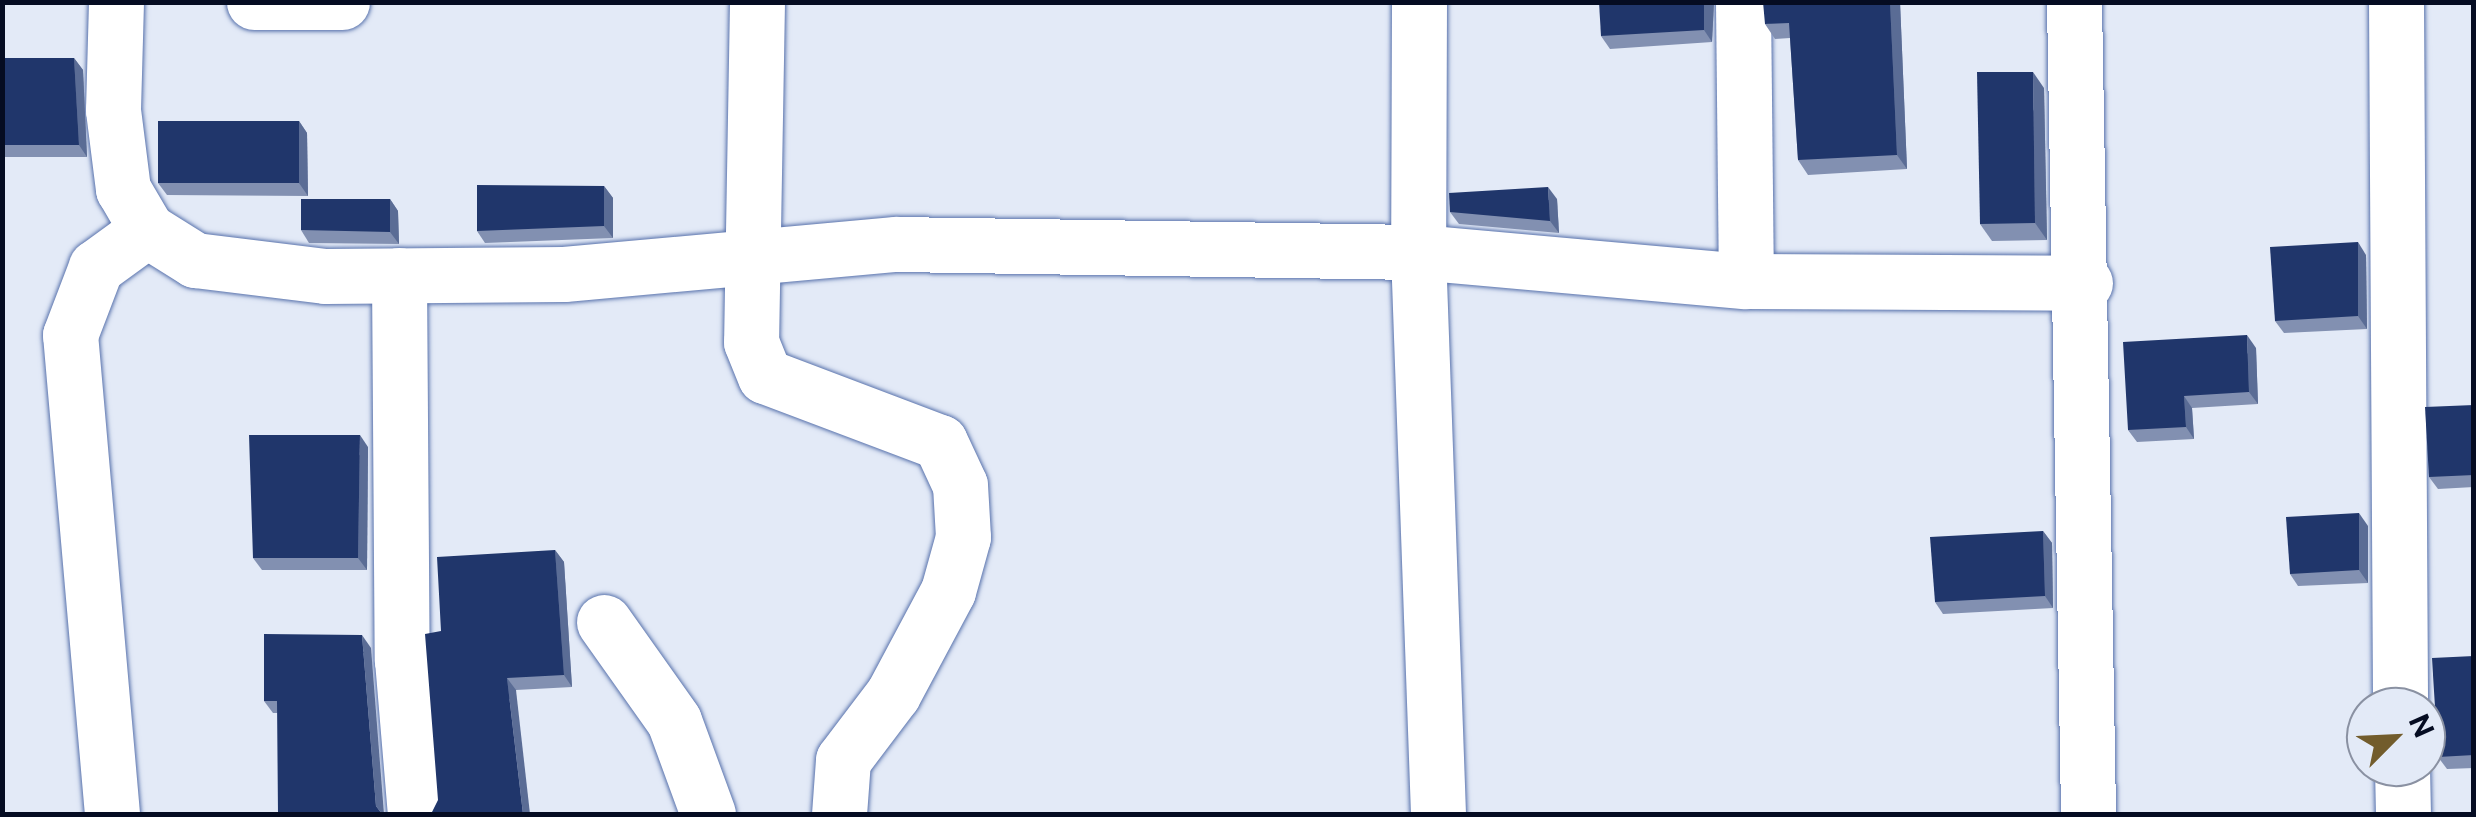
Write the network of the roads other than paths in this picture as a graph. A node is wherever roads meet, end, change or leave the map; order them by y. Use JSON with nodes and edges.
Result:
{"nodes":[{"id":1,"x":116,"y":2,"type":"edge"},
{"id":2,"x":254,"y":2,"type":"edge"},
{"id":3,"x":342,"y":2,"type":"edge"},
{"id":4,"x":757,"y":2,"type":"edge"},
{"id":5,"x":1420,"y":2,"type":"edge"},
{"id":6,"x":1743,"y":2,"type":"edge"},
{"id":7,"x":2074,"y":2,"type":"edge"},
{"id":8,"x":2396,"y":2,"type":"edge"},
{"id":9,"x":147,"y":230,"type":"junction"},
{"id":10,"x":754,"y":251,"type":"junction"},
{"id":11,"x":1418,"y":252,"type":"junction"},
{"id":12,"x":399,"y":275,"type":"junction"},
{"id":13,"x":1746,"y":281,"type":"junction"},
{"id":14,"x":2085,"y":283,"type":"junction"},
{"id":15,"x":604,"y":622,"type":"dead end"},
{"id":16,"x":2400,"y":687,"type":"edge"},
{"id":17,"x":2402,"y":787,"type":"edge"},
{"id":18,"x":112,"y":814,"type":"edge"},
{"id":19,"x":415,"y":814,"type":"edge"},
{"id":20,"x":708,"y":814,"type":"edge"},
{"id":21,"x":838,"y":814,"type":"edge"},
{"id":22,"x":1438,"y":814,"type":"edge"},
{"id":23,"x":2088,"y":814,"type":"edge"},
{"id":24,"x":2403,"y":814,"type":"edge"}],
"edges":[{"from":1,"to":9,"type":"street"},
{"from":2,"to":3,"type":"street"},
{"from":4,"to":10,"type":"street"},
{"from":5,"to":11,"type":"street"},
{"from":6,"to":13,"type":"street"},
{"from":7,"to":14,"type":"street"},
{"from":8,"to":16,"type":"street"},
{"from":9,"to":12,"type":"street"},
{"from":9,"to":18,"type":"street"},
{"from":10,"to":11,"type":"street"},
{"from":10,"to":12,"type":"street"},
{"from":10,"to":21,"type":"street"},
{"from":11,"to":13,"type":"street"},
{"from":11,"to":22,"type":"street"},
{"from":12,"to":19,"type":"street"},
{"from":13,"to":14,"type":"street"},
{"from":14,"to":23,"type":"street"},
{"from":15,"to":20,"type":"street"},
{"from":17,"to":24,"type":"street"}]}
